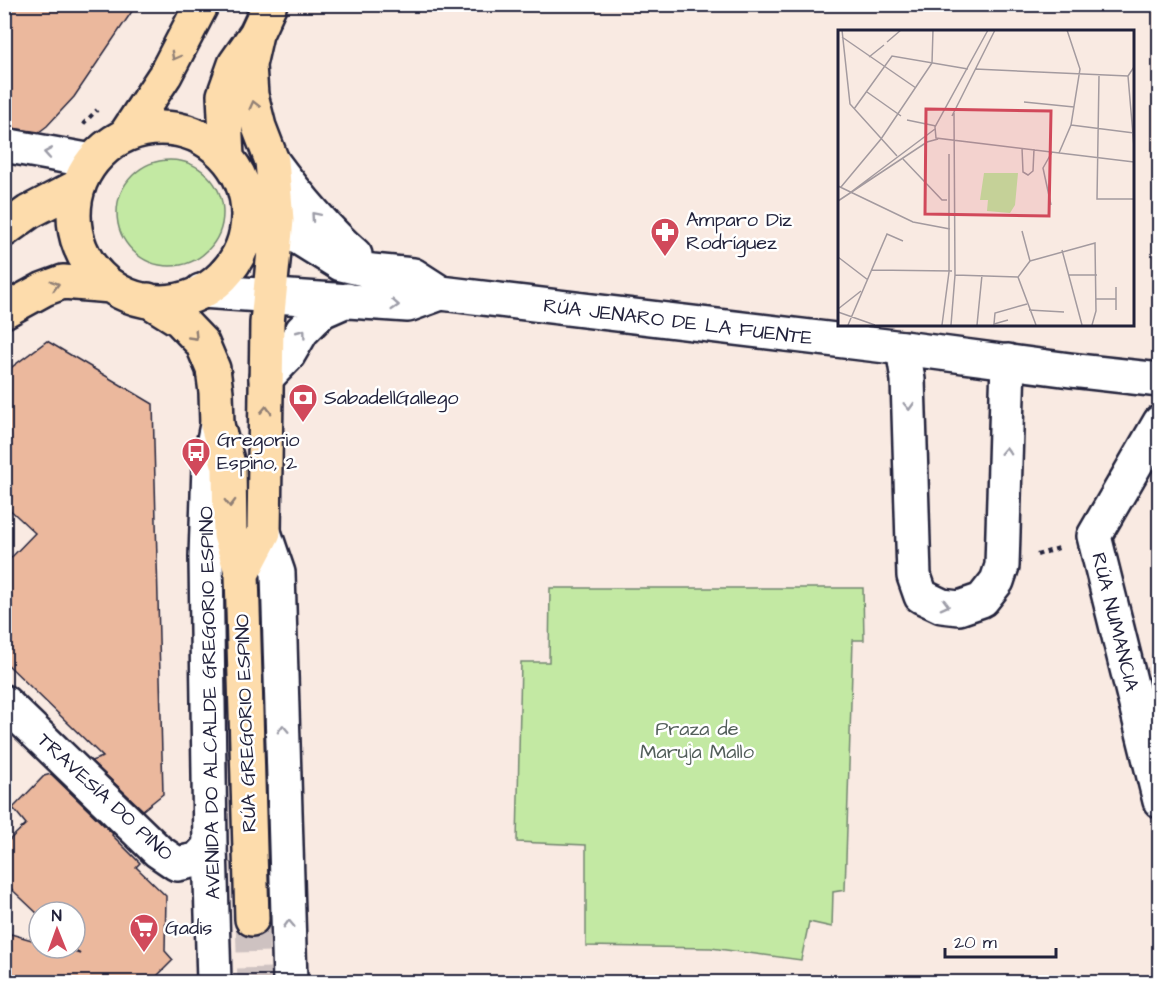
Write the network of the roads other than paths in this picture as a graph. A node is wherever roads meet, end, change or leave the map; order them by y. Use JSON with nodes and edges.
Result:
{"nodes":[{"id":1,"x":202,"y":4,"type":"edge"},
{"id":2,"x":270,"y":4,"type":"edge"},
{"id":3,"x":256,"y":34,"type":"junction"},
{"id":4,"x":126,"y":134,"type":"junction"},
{"id":5,"x":4,"y":145,"type":"edge"},
{"id":6,"x":227,"y":157,"type":"junction"},
{"id":7,"x":272,"y":161,"type":"junction"},
{"id":8,"x":86,"y":173,"type":"junction"},
{"id":9,"x":247,"y":197,"type":"junction"},
{"id":10,"x":277,"y":220,"type":"junction"},
{"id":11,"x":4,"y":230,"type":"edge"},
{"id":12,"x":245,"y":238,"type":"junction"},
{"id":13,"x":372,"y":271,"type":"junction"},
{"id":14,"x":111,"y":285,"type":"junction"},
{"id":15,"x":201,"y":291,"type":"junction"},
{"id":16,"x":441,"y":293,"type":"junction"},
{"id":17,"x":258,"y":295,"type":"junction"},
{"id":18,"x":148,"y":300,"type":"junction"},
{"id":19,"x":347,"y":300,"type":"junction"},
{"id":20,"x":4,"y":311,"type":"edge"},
{"id":21,"x":903,"y":348,"type":"junction"},
{"id":22,"x":1008,"y":361,"type":"junction"},
{"id":23,"x":266,"y":378,"type":"junction"},
{"id":24,"x":1160,"y":380,"type":"edge"},
{"id":25,"x":1160,"y":422,"type":"edge"},
{"id":26,"x":217,"y":425,"type":"junction"},
{"id":27,"x":264,"y":532,"type":"junction"},
{"id":28,"x":242,"y":574,"type":"junction"},
{"id":29,"x":4,"y":702,"type":"edge"},
{"id":30,"x":1160,"y":801,"type":"edge"},
{"id":31,"x":210,"y":846,"type":"junction"},
{"id":32,"x":252,"y":919,"type":"tunnel mouth"},
{"id":33,"x":286,"y":974,"type":"edge"},
{"id":34,"x":217,"y":975,"type":"edge"}],
"edges":[{"from":1,"to":4,"type":"main road","one_way":true},
{"from":2,"to":3,"type":"main road"},
{"from":3,"to":6,"type":"main road"},
{"from":7,"to":3,"type":"main road","one_way":true},
{"from":4,"to":6,"type":"main road"},
{"from":4,"to":8,"type":"main road"},
{"from":8,"to":5,"type":"main road","one_way":true},
{"from":6,"to":9,"type":"main road"},
{"from":7,"to":10,"type":"main road"},
{"from":13,"to":7,"type":"main road","one_way":true},
{"from":8,"to":11,"type":"main road"},
{"from":8,"to":14,"type":"main road"},
{"from":9,"to":10,"type":"main road"},
{"from":9,"to":12,"type":"main road"},
{"from":10,"to":13,"type":"main road"},
{"from":10,"to":17,"type":"main road"},
{"from":12,"to":15,"type":"main road"},
{"from":12,"to":17,"type":"main road"},
{"from":13,"to":16,"type":"main road"},
{"from":14,"to":18,"type":"main road"},
{"from":20,"to":14,"type":"main road","one_way":true},
{"from":15,"to":17,"type":"main road","name":"RÚA JENARO DE LA FUENTE"},
{"from":15,"to":18,"type":"main road"},
{"from":19,"to":16,"type":"main road","name":"RÚA JENARO DE LA FUENTE","one_way":true},
{"from":16,"to":21,"type":"main road","name":"RÚA JENARO DE LA FUENTE"},
{"from":17,"to":19,"type":"main road","name":"RÚA JENARO DE LA FUENTE"},
{"from":17,"to":23,"type":"main road"},
{"from":18,"to":26,"type":"main road","name":"AVENIDA DO ALCALDE GREGORIO ESPINO","one_way":true},
{"from":23,"to":19,"type":"main road","one_way":true},
{"from":21,"to":22,"type":"main road","name":"RÚA JENARO DE LA FUENTE"},
{"from":21,"to":22,"type":"main road","one_way":true},
{"from":22,"to":24,"type":"main road","name":"RÚA JENARO DE LA FUENTE"},
{"from":27,"to":23,"type":"main road","one_way":true},
{"from":25,"to":30,"type":"main road","name":"RÚA NUMANCIA"},
{"from":26,"to":28,"type":"main road","name":"AVENIDA DO ALCALDE GREGORIO ESPINO","one_way":true},
{"from":26,"to":31,"type":"main road","name":"AVENIDA DO ALCALDE GREGORIO ESPINO"},
{"from":27,"to":28,"type":"main road","name":"RÚA GREGORIO ESPINO"},
{"from":33,"to":27,"type":"main road","one_way":true},
{"from":28,"to":32,"type":"main road","name":"RÚA GREGORIO ESPINO"},
{"from":29,"to":31,"type":"main road","name":"TRAVESÍA DO PINO"},
{"from":31,"to":34,"type":"main road","name":"AVENIDA DO ALCALDE GREGORIO ESPINO"}]}
